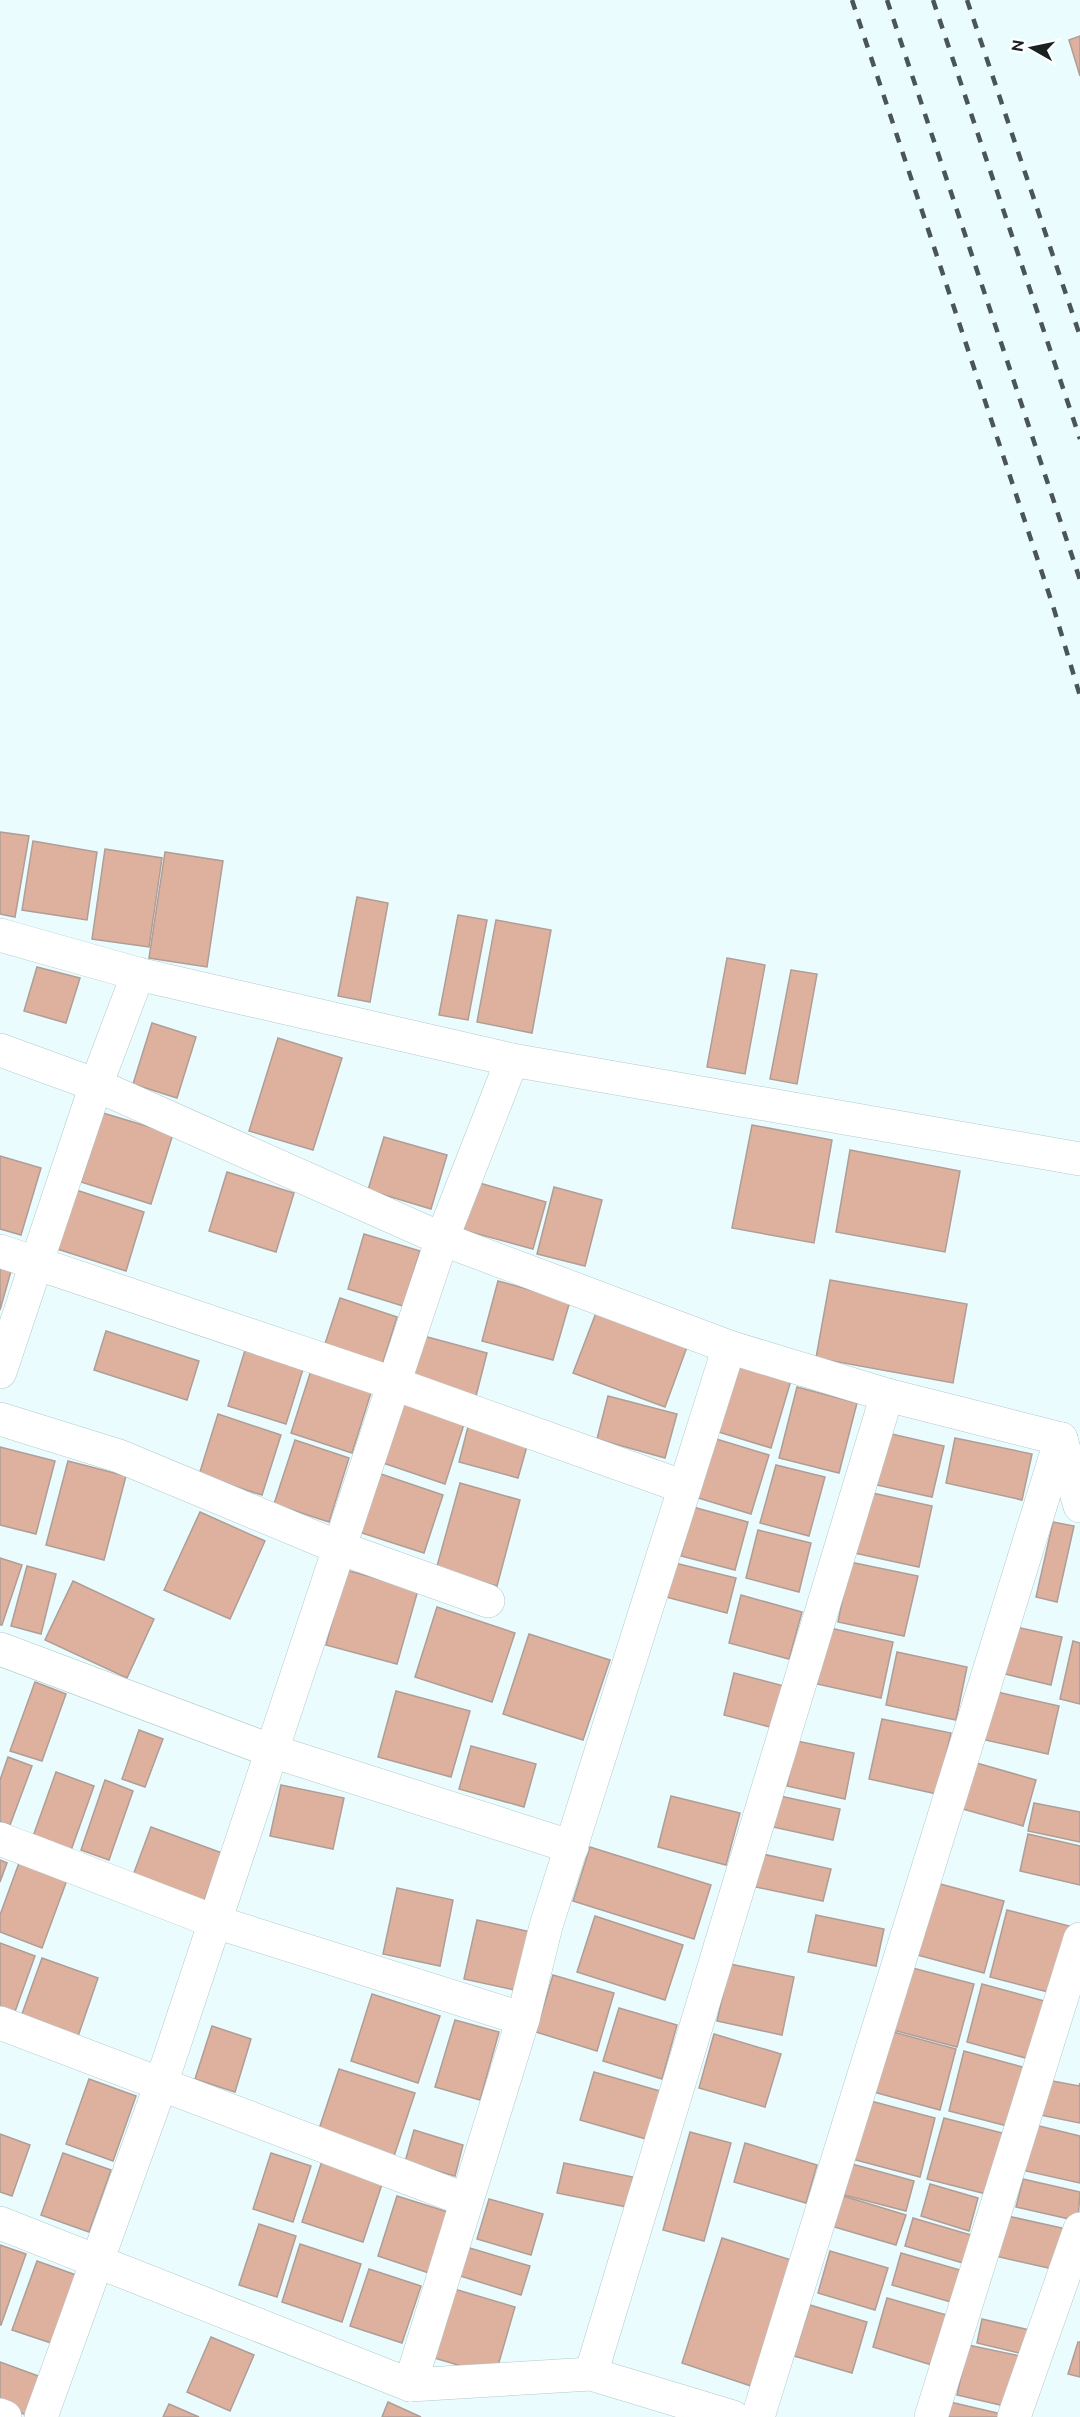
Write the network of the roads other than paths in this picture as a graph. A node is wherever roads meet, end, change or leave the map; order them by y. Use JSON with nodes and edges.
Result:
{"nodes":[{"id":1,"x":0,"y":935,"type":"edge"},
{"id":2,"x":138,"y":974,"type":"junction"},
{"id":3,"x":0,"y":1050,"type":"edge"},
{"id":4,"x":512,"y":1060,"type":"junction"},
{"id":5,"x":96,"y":1085,"type":"junction"},
{"id":6,"x":1080,"y":1159,"type":"edge"},
{"id":7,"x":442,"y":1239,"type":"junction"},
{"id":8,"x":0,"y":1251,"type":"edge"},
{"id":9,"x":36,"y":1263,"type":"junction"},
{"id":10,"x":729,"y":1347,"type":"junction"},
{"id":11,"x":0,"y":1372,"type":"edge"},
{"id":12,"x":395,"y":1384,"type":"junction"},
{"id":13,"x":887,"y":1395,"type":"junction"},
{"id":14,"x":0,"y":1419,"type":"edge"},
{"id":15,"x":1061,"y":1439,"type":"junction"},
{"id":16,"x":684,"y":1486,"type":"junction"},
{"id":17,"x":1080,"y":1506,"type":"edge"},
{"id":18,"x":340,"y":1548,"type":"junction"},
{"id":19,"x":488,"y":1601,"type":"dead end"},
{"id":20,"x":0,"y":1649,"type":"edge"},
{"id":21,"x":272,"y":1751,"type":"junction"},
{"id":22,"x":0,"y":1839,"type":"edge"},
{"id":23,"x":572,"y":1847,"type":"junction"},
{"id":24,"x":216,"y":1922,"type":"junction"},
{"id":25,"x":1080,"y":1939,"type":"edge"},
{"id":26,"x":523,"y":2019,"type":"junction"},
{"id":27,"x":0,"y":2024,"type":"edge"},
{"id":28,"x":161,"y":2084,"type":"junction"},
{"id":29,"x":466,"y":2200,"type":"junction"},
{"id":30,"x":0,"y":2223,"type":"edge"},
{"id":31,"x":1080,"y":2229,"type":"edge"},
{"id":32,"x":97,"y":2261,"type":"junction"},
{"id":33,"x":591,"y":2374,"type":"junction"},
{"id":34,"x":410,"y":2385,"type":"junction"},
{"id":35,"x":0,"y":2415,"type":"edge"},
{"id":36,"x":5,"y":2417,"type":"edge"},
{"id":37,"x":41,"y":2417,"type":"edge"},
{"id":38,"x":733,"y":2417,"type":"edge"},
{"id":39,"x":758,"y":2417,"type":"edge"},
{"id":40,"x":931,"y":2417,"type":"edge"},
{"id":41,"x":1014,"y":2417,"type":"edge"}],
"edges":[{"from":1,"to":2,"type":"street"},
{"from":2,"to":4,"type":"street"},
{"from":2,"to":5,"type":"street"},
{"from":3,"to":5,"type":"street"},
{"from":4,"to":6,"type":"street"},
{"from":4,"to":7,"type":"street"},
{"from":5,"to":7,"type":"street"},
{"from":5,"to":9,"type":"street"},
{"from":7,"to":10,"type":"street"},
{"from":7,"to":12,"type":"street"},
{"from":8,"to":9,"type":"street"},
{"from":9,"to":11,"type":"street"},
{"from":9,"to":12,"type":"street"},
{"from":10,"to":13,"type":"street"},
{"from":10,"to":16,"type":"street"},
{"from":12,"to":16,"type":"street"},
{"from":12,"to":18,"type":"street"},
{"from":13,"to":15,"type":"street"},
{"from":13,"to":33,"type":"street"},
{"from":14,"to":18,"type":"street"},
{"from":15,"to":17,"type":"street"},
{"from":15,"to":39,"type":"street"},
{"from":16,"to":23,"type":"street"},
{"from":18,"to":19,"type":"street"},
{"from":18,"to":21,"type":"street"},
{"from":20,"to":21,"type":"street"},
{"from":21,"to":23,"type":"street"},
{"from":21,"to":24,"type":"street"},
{"from":22,"to":24,"type":"street"},
{"from":23,"to":26,"type":"street"},
{"from":24,"to":26,"type":"street"},
{"from":24,"to":28,"type":"street"},
{"from":25,"to":40,"type":"street"},
{"from":26,"to":29,"type":"street"},
{"from":27,"to":28,"type":"street"},
{"from":28,"to":29,"type":"street"},
{"from":28,"to":32,"type":"street"},
{"from":29,"to":34,"type":"street"},
{"from":30,"to":32,"type":"street"},
{"from":31,"to":41,"type":"street"},
{"from":32,"to":34,"type":"street"},
{"from":32,"to":37,"type":"street"},
{"from":33,"to":34,"type":"street"},
{"from":33,"to":38,"type":"street"},
{"from":35,"to":36,"type":"street"}]}
